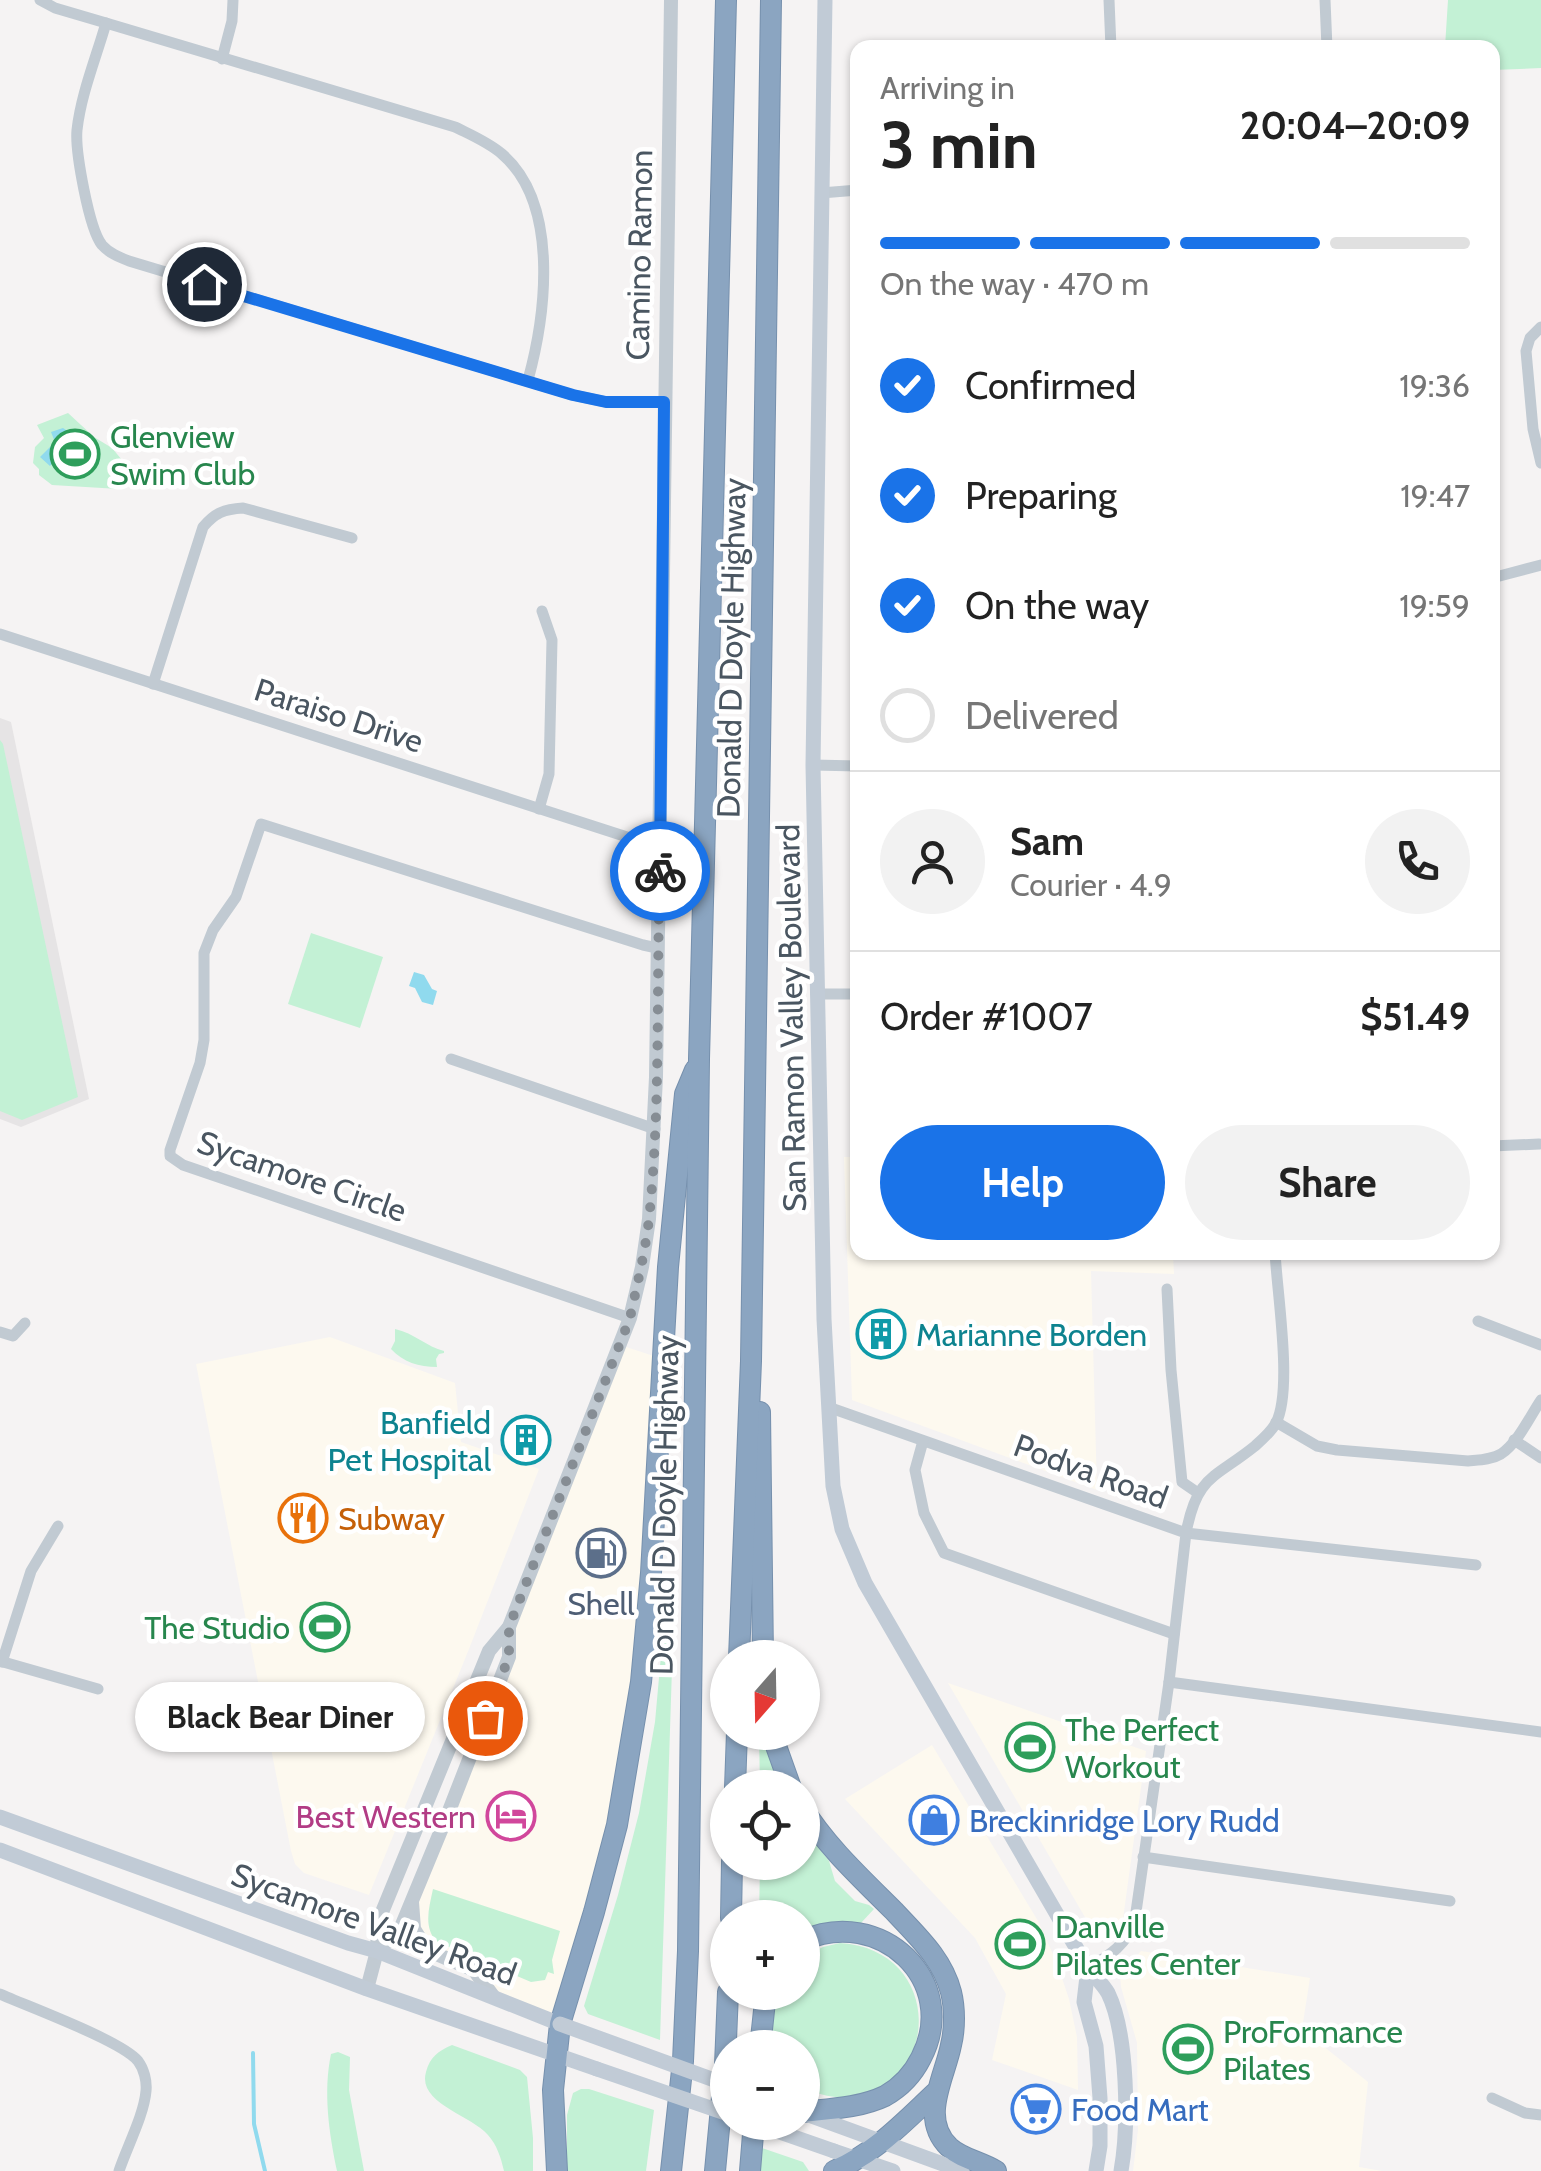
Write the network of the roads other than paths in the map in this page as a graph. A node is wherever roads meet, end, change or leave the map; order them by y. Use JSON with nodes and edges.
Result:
{"nodes":[{"id":1,"x":40,"y":0,"type":"edge"},
{"id":2,"x":233,"y":0,"type":"edge"},
{"id":3,"x":672,"y":0,"type":"edge"},
{"id":4,"x":726,"y":0,"type":"edge"},
{"id":5,"x":771,"y":0,"type":"edge"},
{"id":6,"x":825,"y":0,"type":"edge"},
{"id":7,"x":1109,"y":0,"type":"edge"},
{"id":8,"x":1325,"y":0,"type":"edge"},
{"id":9,"x":106,"y":23,"type":"junction"},
{"id":10,"x":1111,"y":40,"type":"edge"},
{"id":11,"x":1327,"y":40,"type":"edge"},
{"id":12,"x":222,"y":58,"type":"junction"},
{"id":13,"x":850,"y":191,"type":"edge"},
{"id":14,"x":821,"y":193,"type":"junction"},
{"id":15,"x":1541,"y":327,"type":"edge"},
{"id":16,"x":528,"y":380,"type":"junction"},
{"id":17,"x":664,"y":402,"type":"junction"},
{"id":18,"x":1541,"y":463,"type":"edge"},
{"id":19,"x":352,"y":538,"type":"dead end"},
{"id":20,"x":1541,"y":565,"type":"edge"},
{"id":21,"x":1500,"y":576,"type":"edge"},
{"id":22,"x":542,"y":611,"type":"dead end"},
{"id":23,"x":0,"y":634,"type":"edge"},
{"id":24,"x":153,"y":684,"type":"junction"},
{"id":25,"x":812,"y":765,"type":"junction"},
{"id":26,"x":850,"y":766,"type":"edge"},
{"id":27,"x":539,"y":809,"type":"junction"},
{"id":28,"x":660,"y":848,"type":"junction"},
{"id":29,"x":657,"y":948,"type":"junction"},
{"id":30,"x":816,"y":994,"type":"junction"},
{"id":31,"x":850,"y":994,"type":"edge"},
{"id":32,"x":451,"y":1058,"type":"dead end"},
{"id":33,"x":700,"y":1059,"type":"junction"},
{"id":34,"x":655,"y":1129,"type":"junction"},
{"id":35,"x":1539,"y":1144,"type":"edge"},
{"id":36,"x":1500,"y":1146,"type":"edge"},
{"id":37,"x":1276,"y":1260,"type":"edge"},
{"id":38,"x":1167,"y":1289,"type":"dead end"},
{"id":39,"x":630,"y":1318,"type":"junction"},
{"id":40,"x":1478,"y":1321,"type":"dead end"},
{"id":41,"x":25,"y":1324,"type":"dead end"},
{"id":42,"x":0,"y":1332,"type":"edge"},
{"id":43,"x":1541,"y":1345,"type":"edge"},
{"id":44,"x":750,"y":1361,"type":"junction"},
{"id":45,"x":1541,"y":1400,"type":"edge"},
{"id":46,"x":828,"y":1407,"type":"junction"},
{"id":47,"x":1276,"y":1422,"type":"junction"},
{"id":48,"x":1514,"y":1440,"type":"junction"},
{"id":49,"x":923,"y":1441,"type":"junction"},
{"id":50,"x":1541,"y":1458,"type":"edge"},
{"id":51,"x":1198,"y":1493,"type":"junction"},
{"id":52,"x":58,"y":1526,"type":"dead end"},
{"id":53,"x":1186,"y":1534,"type":"junction"},
{"id":54,"x":1476,"y":1565,"type":"dead end"},
{"id":55,"x":509,"y":1627,"type":"junction"},
{"id":56,"x":1174,"y":1634,"type":"junction"},
{"id":57,"x":741,"y":1640,"type":"edge"},
{"id":58,"x":764,"y":1640,"type":"edge"},
{"id":59,"x":1,"y":1662,"type":"edge"},
{"id":60,"x":1169,"y":1682,"type":"junction"},
{"id":61,"x":98,"y":1689,"type":"dead end"},
{"id":62,"x":1541,"y":1732,"type":"edge"},
{"id":63,"x":0,"y":1816,"type":"edge"},
{"id":64,"x":820,"y":1830,"type":"edge"},
{"id":65,"x":0,"y":1850,"type":"edge"},
{"id":66,"x":1143,"y":1856,"type":"junction"},
{"id":67,"x":412,"y":1900,"type":"junction"},
{"id":68,"x":1450,"y":1900,"type":"dead end"},
{"id":69,"x":820,"y":1933,"type":"edge"},
{"id":70,"x":377,"y":1952,"type":"junction"},
{"id":71,"x":1088,"y":1968,"type":"junction"},
{"id":72,"x":367,"y":1989,"type":"junction"},
{"id":73,"x":0,"y":1994,"type":"edge"},
{"id":74,"x":492,"y":1996,"type":"junction"},
{"id":75,"x":727,"y":2010,"type":"edge"},
{"id":76,"x":560,"y":2024,"type":"junction"},
{"id":77,"x":558,"y":2055,"type":"junction"},
{"id":78,"x":710,"y":2079,"type":"edge"},
{"id":79,"x":936,"y":2093,"type":"junction"},
{"id":80,"x":1492,"y":2098,"type":"dead end"},
{"id":81,"x":710,"y":2108,"type":"edge"},
{"id":82,"x":820,"y":2110,"type":"edge"},
{"id":83,"x":1541,"y":2115,"type":"edge"},
{"id":84,"x":820,"y":2119,"type":"edge"},
{"id":85,"x":752,"y":2140,"type":"edge"},
{"id":86,"x":790,"y":2140,"type":"edge"},
{"id":87,"x":882,"y":2142,"type":"junction"},
{"id":88,"x":860,"y":2160,"type":"junction"},
{"id":89,"x":834,"y":2161,"type":"edge"},
{"id":90,"x":119,"y":2171,"type":"edge"},
{"id":91,"x":557,"y":2171,"type":"edge"},
{"id":92,"x":672,"y":2171,"type":"edge"},
{"id":93,"x":715,"y":2171,"type":"edge"},
{"id":94,"x":750,"y":2171,"type":"edge"},
{"id":95,"x":894,"y":2171,"type":"edge"},
{"id":96,"x":962,"y":2171,"type":"edge"},
{"id":97,"x":996,"y":2171,"type":"edge"},
{"id":98,"x":1096,"y":2171,"type":"edge"},
{"id":99,"x":1121,"y":2171,"type":"edge"}],
"edges":[{"from":1,"to":9,"type":"street"},
{"from":2,"to":12,"type":"street"},
{"from":3,"to":17,"type":"street","name":"Camino Ramon"},
{"from":4,"to":33,"type":"highway","name":"Donald D Doyle Highway"},
{"from":5,"to":44,"type":"highway","name":"Donald D Doyle Highway"},
{"from":6,"to":14,"type":"main road","name":"San Ramon Valley Boulevard"},
{"from":7,"to":10,"type":"street"},
{"from":8,"to":11,"type":"street"},
{"from":9,"to":12,"type":"street"},
{"from":9,"to":16,"type":"street"},
{"from":12,"to":16,"type":"street"},
{"from":13,"to":14,"type":"street"},
{"from":14,"to":25,"type":"main road","name":"San Ramon Valley Boulevard"},
{"from":15,"to":18,"type":"street"},
{"from":16,"to":17,"type":"street"},
{"from":17,"to":28,"type":"street","name":"Camino Ramon"},
{"from":19,"to":24,"type":"street"},
{"from":20,"to":21,"type":"street"},
{"from":22,"to":27,"type":"street"},
{"from":23,"to":24,"type":"street","name":"Paraiso Drive"},
{"from":24,"to":27,"type":"street","name":"Paraiso Drive"},
{"from":25,"to":26,"type":"street"},
{"from":25,"to":30,"type":"main road","name":"San Ramon Valley Boulevard"},
{"from":27,"to":28,"type":"street","name":"Paraiso Drive"},
{"from":28,"to":29,"type":"street","name":"Camino Ramon"},
{"from":29,"to":34,"type":"street","name":"Camino Ramon"},
{"from":29,"to":39,"type":"street","name":"Sycamore Circle"},
{"from":30,"to":31,"type":"street"},
{"from":30,"to":46,"type":"main road","name":"San Ramon Valley Boulevard"},
{"from":32,"to":34,"type":"street"},
{"from":33,"to":76,"type":"highway"},
{"from":33,"to":92,"type":"highway","name":"Donald D Doyle Highway"},
{"from":34,"to":39,"type":"street","name":"Camino Ramon"},
{"from":35,"to":36,"type":"street"},
{"from":37,"to":47,"type":"street"},
{"from":38,"to":51,"type":"street"},
{"from":39,"to":55,"type":"street","name":"Camino Ramon"},
{"from":40,"to":43,"type":"street"},
{"from":41,"to":42,"type":"street"},
{"from":44,"to":57,"type":"highway","name":"Donald D Doyle Highway"},
{"from":44,"to":58,"type":"highway"},
{"from":45,"to":48,"type":"street"},
{"from":46,"to":49,"type":"street","name":"Podva Road"},
{"from":46,"to":71,"type":"main road","name":"San Ramon Valley Boulevard"},
{"from":47,"to":48,"type":"street"},
{"from":47,"to":51,"type":"street"},
{"from":48,"to":50,"type":"street"},
{"from":49,"to":53,"type":"street","name":"Podva Road"},
{"from":49,"to":56,"type":"street"},
{"from":51,"to":53,"type":"street"},
{"from":52,"to":59,"type":"street"},
{"from":53,"to":54,"type":"street"},
{"from":53,"to":56,"type":"street","name":"Podva Road"},
{"from":55,"to":67,"type":"street","name":"Camino Ramon"},
{"from":55,"to":70,"type":"street","name":"Camino Ramon"},
{"from":56,"to":60,"type":"street","name":"Podva Road"},
{"from":59,"to":61,"type":"street"},
{"from":60,"to":62,"type":"street"},
{"from":60,"to":66,"type":"street","name":"Podva Road"},
{"from":63,"to":70,"type":"main road","name":"Sycamore Valley Road"},
{"from":64,"to":79,"type":"highway"},
{"from":65,"to":72,"type":"main road","name":"Sycamore Valley Road"},
{"from":66,"to":68,"type":"street"},
{"from":66,"to":71,"type":"street","name":"Podva Road"},
{"from":67,"to":70,"type":"street","name":"Camino Ramon"},
{"from":67,"to":74,"type":"street"},
{"from":69,"to":82,"type":"highway"},
{"from":70,"to":72,"type":"street","name":"Camino Ramon"},
{"from":70,"to":74,"type":"main road","name":"Sycamore Valley Road"},
{"from":71,"to":98,"type":"main road","name":"San Ramon Valley Boulevard"},
{"from":71,"to":99,"type":"main road","name":"San Ramon Valley Boulevard"},
{"from":72,"to":77,"type":"main road","name":"Sycamore Valley Road"},
{"from":73,"to":90,"type":"street"},
{"from":74,"to":76,"type":"main road","name":"Sycamore Valley Road"},
{"from":75,"to":93,"type":"highway"},
{"from":76,"to":77,"type":"highway"},
{"from":76,"to":78,"type":"main road","name":"Sycamore Valley Road","bridge":true},
{"from":77,"to":81,"type":"main road","name":"Sycamore Valley Road","bridge":true},
{"from":77,"to":91,"type":"highway"},
{"from":79,"to":87,"type":"highway"},
{"from":79,"to":97,"type":"highway"},
{"from":80,"to":83,"type":"street"},
{"from":84,"to":87,"type":"main road"},
{"from":85,"to":94,"type":"highway"},
{"from":86,"to":89,"type":"main road","bridge":true},
{"from":87,"to":88,"type":"highway"},
{"from":87,"to":96,"type":"main road"},
{"from":88,"to":89,"type":"highway"},
{"from":88,"to":95,"type":"main road"}]}
